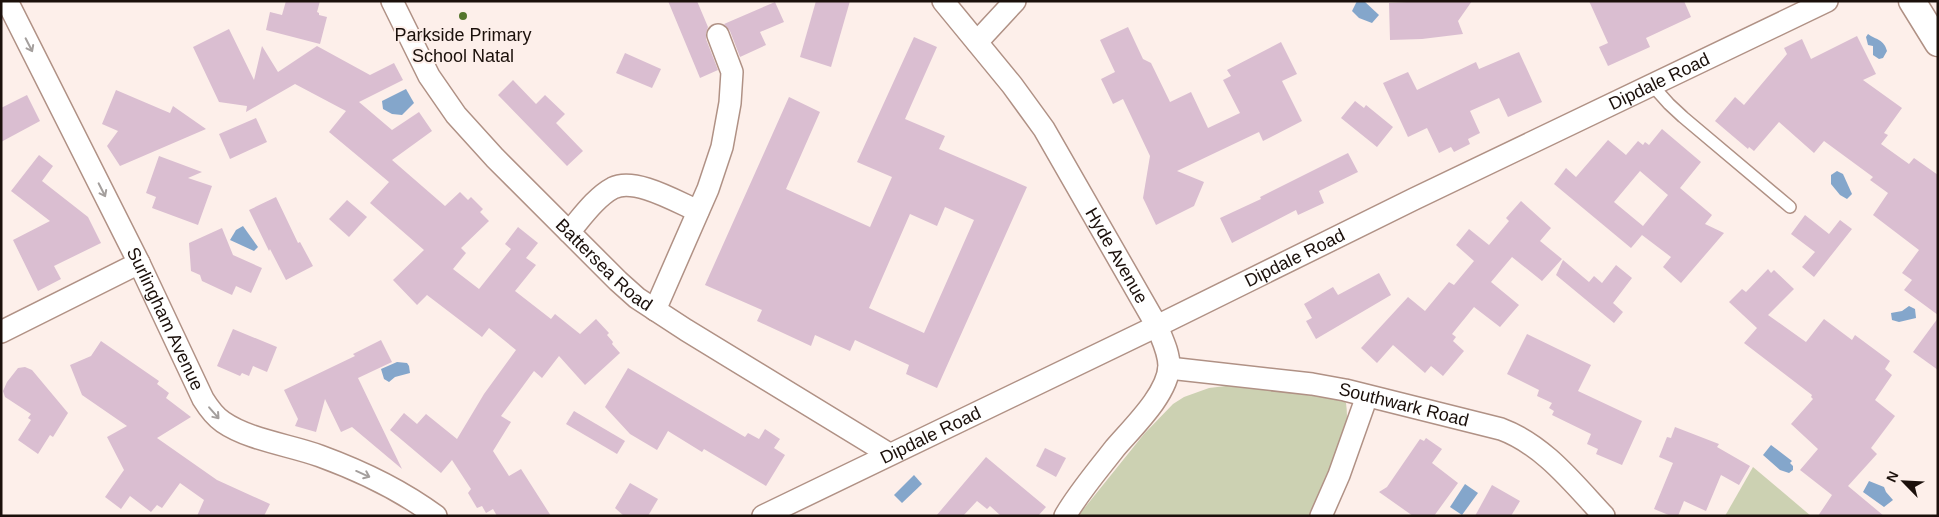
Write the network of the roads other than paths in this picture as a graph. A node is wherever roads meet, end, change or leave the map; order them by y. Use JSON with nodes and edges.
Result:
{"nodes":[{"id":1,"x":7,"y":1,"type":"edge"},
{"id":2,"x":392,"y":1,"type":"edge"},
{"id":3,"x":943,"y":1,"type":"edge"},
{"id":4,"x":1015,"y":1,"type":"edge"},
{"id":5,"x":1827,"y":1,"type":"edge"},
{"id":6,"x":1912,"y":1,"type":"edge"},
{"id":7,"x":718,"y":35,"type":"dead end"},
{"id":8,"x":977,"y":42,"type":"junction"},
{"id":9,"x":1938,"y":43,"type":"edge"},
{"id":10,"x":1652,"y":85,"type":"junction"},
{"id":11,"x":1790,"y":207,"type":"dead end"},
{"id":12,"x":698,"y":211,"type":"junction"},
{"id":13,"x":569,"y":232,"type":"junction"},
{"id":14,"x":139,"y":263,"type":"junction"},
{"id":15,"x":655,"y":310,"type":"junction"},
{"id":16,"x":1157,"y":326,"type":"junction"},
{"id":17,"x":1,"y":332,"type":"edge"},
{"id":18,"x":1169,"y":368,"type":"junction"},
{"id":19,"x":1367,"y":396,"type":"junction"},
{"id":20,"x":889,"y":454,"type":"junction"},
{"id":21,"x":436,"y":516,"type":"edge"},
{"id":22,"x":763,"y":516,"type":"edge"},
{"id":23,"x":1064,"y":516,"type":"edge"},
{"id":24,"x":1321,"y":516,"type":"edge"},
{"id":25,"x":1604,"y":516,"type":"edge"}],
"edges":[{"from":1,"to":14,"type":"street","name":"Surlingham Avenue","one_way":true},
{"from":2,"to":13,"type":"street","name":"Battersea Road"},
{"from":3,"to":8,"type":"street","name":"Hyde Avenue"},
{"from":4,"to":8,"type":"street"},
{"from":5,"to":10,"type":"street","name":"Dipdale Road"},
{"from":6,"to":9,"type":"street"},
{"from":7,"to":12,"type":"street"},
{"from":8,"to":16,"type":"street","name":"Hyde Avenue"},
{"from":10,"to":11,"type":"lane"},
{"from":10,"to":16,"type":"street","name":"Dipdale Road"},
{"from":12,"to":13,"type":"street"},
{"from":12,"to":15,"type":"street"},
{"from":13,"to":15,"type":"street","name":"Battersea Road"},
{"from":14,"to":17,"type":"street"},
{"from":14,"to":21,"type":"street","name":"Surlingham Avenue","one_way":true},
{"from":15,"to":20,"type":"street","name":"Battersea Road"},
{"from":16,"to":18,"type":"street","name":"Hyde Avenue"},
{"from":16,"to":20,"type":"street","name":"Dipdale Road"},
{"from":18,"to":19,"type":"street","name":"Southwark Road"},
{"from":18,"to":23,"type":"street"},
{"from":19,"to":24,"type":"street"},
{"from":19,"to":25,"type":"street","name":"Southwark Road"},
{"from":20,"to":22,"type":"street","name":"Dipdale Road"}]}
